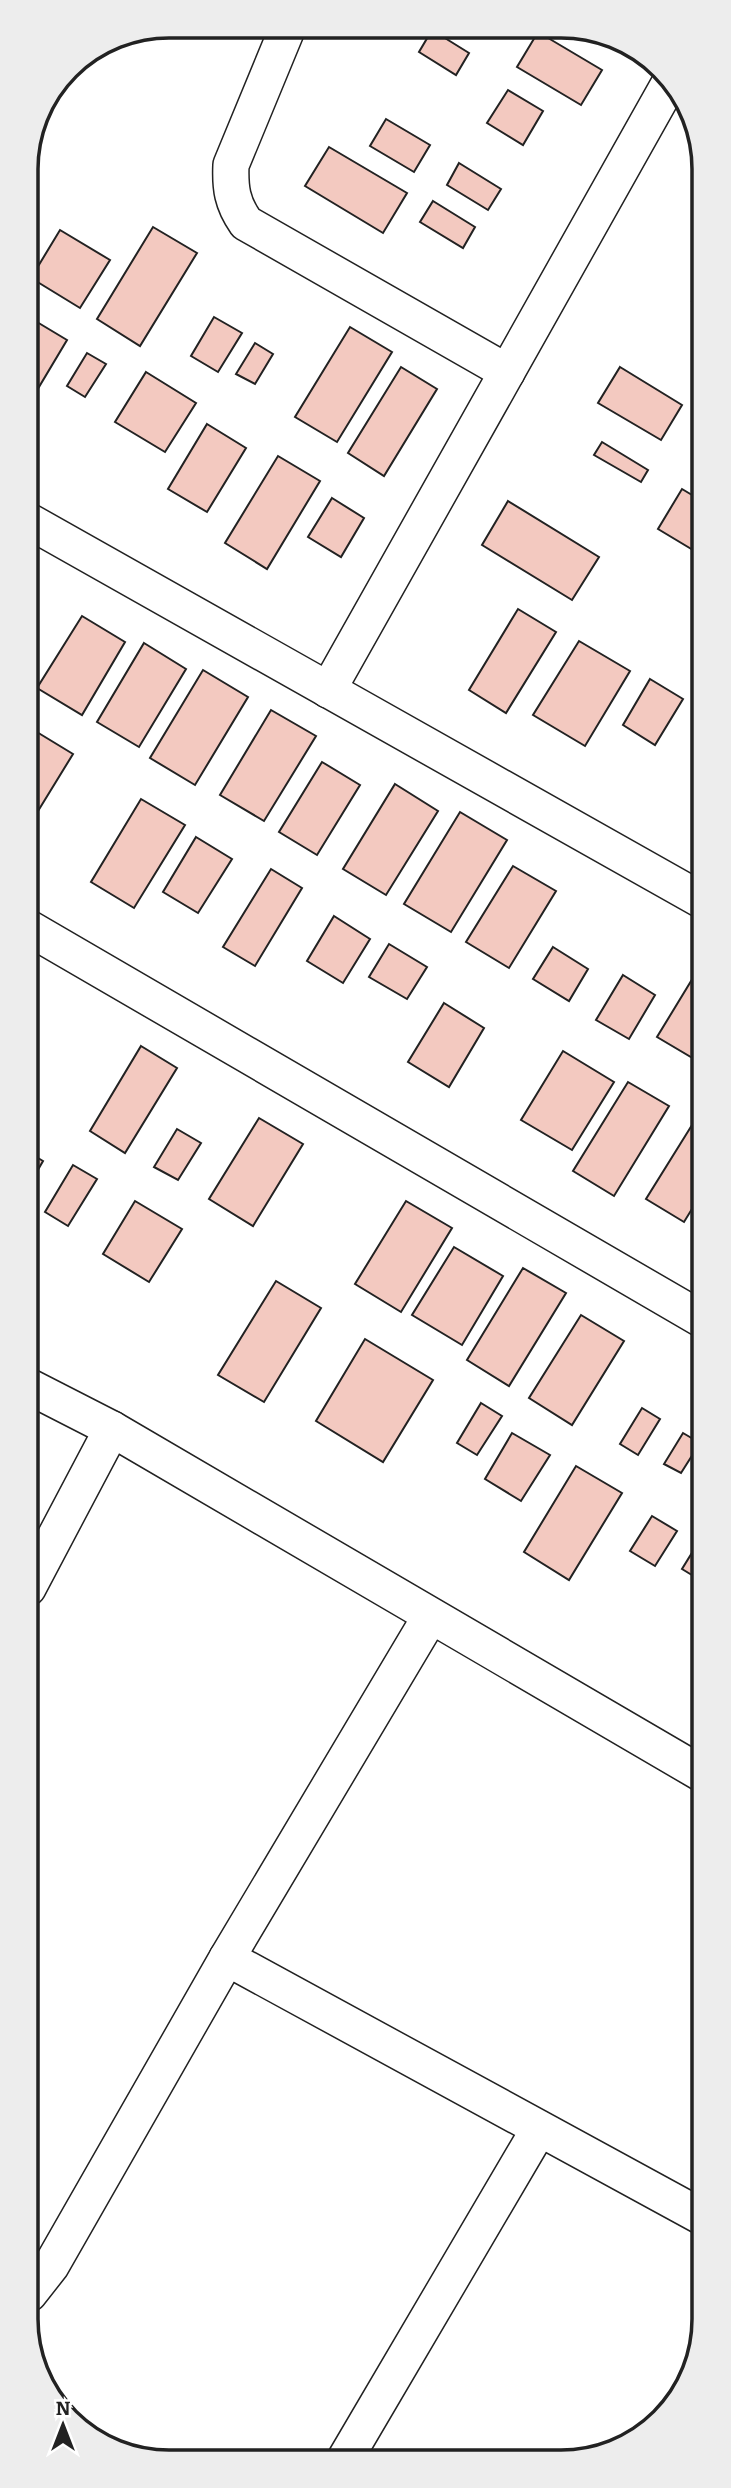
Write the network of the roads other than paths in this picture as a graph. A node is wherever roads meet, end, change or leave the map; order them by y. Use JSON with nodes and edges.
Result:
{"nodes":[{"id":1,"x":283,"y":38,"type":"edge"},
{"id":2,"x":665,"y":90,"type":"edge"},
{"id":3,"x":507,"y":372,"type":"junction"},
{"id":4,"x":39,"y":527,"type":"edge"},
{"id":5,"x":328,"y":690,"type":"junction"},
{"id":6,"x":692,"y":895,"type":"edge"},
{"id":7,"x":39,"y":934,"type":"edge"},
{"id":8,"x":692,"y":1314,"type":"edge"},
{"id":9,"x":38,"y":1391,"type":"edge"},
{"id":10,"x":112,"y":1429,"type":"junction"},
{"id":11,"x":38,"y":1568,"type":"edge"},
{"id":12,"x":430,"y":1617,"type":"junction"},
{"id":13,"x":692,"y":1768,"type":"edge"},
{"id":14,"x":227,"y":1958,"type":"junction"},
{"id":15,"x":539,"y":2129,"type":"junction"},
{"id":16,"x":692,"y":2212,"type":"edge"},
{"id":17,"x":38,"y":2283,"type":"edge"},
{"id":18,"x":350,"y":2450,"type":"edge"}],
"edges":[{"from":1,"to":3,"type":"street"},
{"from":2,"to":3,"type":"street"},
{"from":3,"to":5,"type":"street"},
{"from":4,"to":5,"type":"street"},
{"from":5,"to":6,"type":"street"},
{"from":7,"to":8,"type":"street"},
{"from":9,"to":10,"type":"street"},
{"from":10,"to":11,"type":"street"},
{"from":10,"to":12,"type":"street"},
{"from":12,"to":13,"type":"street"},
{"from":12,"to":14,"type":"street"},
{"from":14,"to":15,"type":"street"},
{"from":14,"to":17,"type":"street"},
{"from":15,"to":16,"type":"street"},
{"from":15,"to":18,"type":"street"}]}
